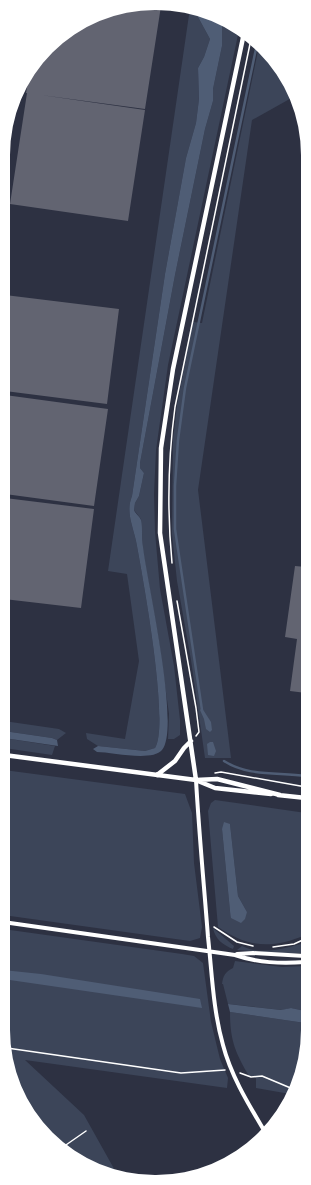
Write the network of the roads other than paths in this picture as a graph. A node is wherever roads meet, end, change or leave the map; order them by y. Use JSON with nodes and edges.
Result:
{"nodes":[{"id":1,"x":243,"y":39,"type":"edge"},
{"id":2,"x":191,"y":741,"type":"junction"},
{"id":3,"x":10,"y":755,"type":"edge"},
{"id":4,"x":157,"y":775,"type":"junction"},
{"id":5,"x":196,"y":780,"type":"junction"},
{"id":6,"x":280,"y":795,"type":"junction"},
{"id":7,"x":301,"y":797,"type":"edge"},
{"id":8,"x":10,"y":923,"type":"edge"},
{"id":9,"x":210,"y":951,"type":"junction"},
{"id":10,"x":235,"y":955,"type":"junction"},
{"id":11,"x":301,"y":956,"type":"edge"},
{"id":12,"x":301,"y":962,"type":"edge"},
{"id":13,"x":262,"y":1128,"type":"edge"}],
"edges":[{"from":1,"to":2,"type":"street"},
{"from":2,"to":4,"type":"street"},
{"from":2,"to":5,"type":"street"},
{"from":3,"to":4,"type":"street"},
{"from":4,"to":5,"type":"street"},
{"from":5,"to":6,"type":"street"},
{"from":5,"to":6,"type":"street"},
{"from":5,"to":9,"type":"street"},
{"from":6,"to":7,"type":"street"},
{"from":8,"to":9,"type":"street"},
{"from":9,"to":10,"type":"street"},
{"from":9,"to":13,"type":"street"},
{"from":10,"to":11,"type":"street"},
{"from":10,"to":12,"type":"street"}]}
